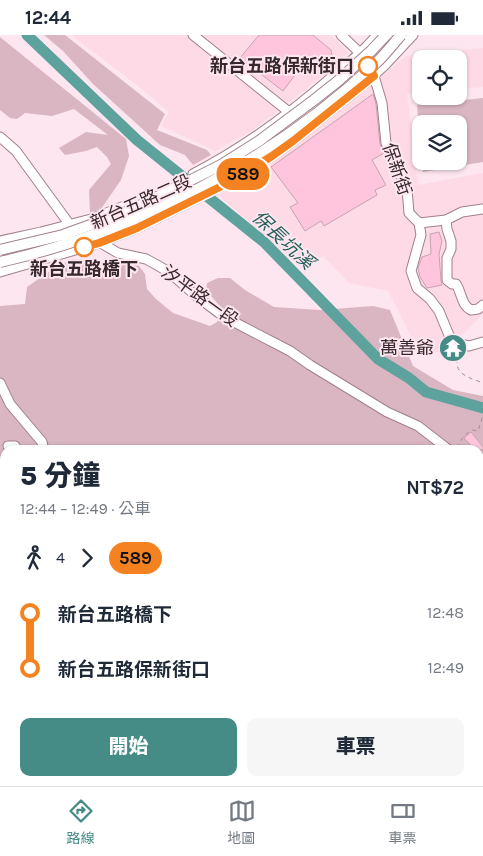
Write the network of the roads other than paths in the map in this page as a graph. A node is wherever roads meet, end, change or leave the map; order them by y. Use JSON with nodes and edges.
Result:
{"nodes":[{"id":1,"x":193,"y":35,"type":"edge"},
{"id":2,"x":341,"y":35,"type":"edge"},
{"id":3,"x":377,"y":35,"type":"edge"},
{"id":4,"x":386,"y":35,"type":"edge"},
{"id":5,"x":401,"y":35,"type":"edge"},
{"id":6,"x":413,"y":35,"type":"edge"},
{"id":7,"x":360,"y":53,"type":"junction"},
{"id":8,"x":374,"y":76,"type":"junction"},
{"id":9,"x":289,"y":112,"type":"junction"},
{"id":10,"x":0,"y":137,"type":"edge"},
{"id":11,"x":483,"y":209,"type":"edge"},
{"id":12,"x":446,"y":220,"type":"junction"},
{"id":13,"x":419,"y":223,"type":"junction"},
{"id":14,"x":70,"y":225,"type":"junction"},
{"id":15,"x":0,"y":241,"type":"edge"},
{"id":16,"x":99,"y":243,"type":"junction"},
{"id":17,"x":0,"y":250,"type":"edge"},
{"id":18,"x":0,"y":262,"type":"edge"},
{"id":19,"x":0,"y":272,"type":"edge"},
{"id":20,"x":483,"y":305,"type":"edge"},
{"id":21,"x":483,"y":342,"type":"edge"},
{"id":22,"x":0,"y":383,"type":"edge"},
{"id":23,"x":43,"y":445,"type":"edge"},
{"id":24,"x":443,"y":445,"type":"edge"}],
"edges":[{"from":1,"to":9,"type":"street"},
{"from":2,"to":7,"type":"street","name":"保新街"},
{"from":3,"to":7,"type":"street"},
{"from":4,"to":17,"type":"main road","name":"新台五路二段","bridge":true},
{"from":5,"to":18,"type":"main road","name":"新台五路二段","bridge":true},
{"from":6,"to":8,"type":"street"},
{"from":7,"to":8,"type":"street","name":"保新街"},
{"from":7,"to":9,"type":"street"},
{"from":8,"to":13,"type":"street","name":"保新街"},
{"from":8,"to":16,"type":"street"},
{"from":9,"to":14,"type":"street"},
{"from":10,"to":14,"type":"street","name":"汐平路一段"},
{"from":11,"to":12,"type":"street"},
{"from":12,"to":13,"type":"street"},
{"from":12,"to":20,"type":"street"},
{"from":13,"to":21,"type":"street"},
{"from":14,"to":15,"type":"street"},
{"from":14,"to":16,"type":"street","name":"汐平路一段"},
{"from":16,"to":19,"type":"street"},
{"from":16,"to":24,"type":"street","name":"汐平路一段"},
{"from":22,"to":23,"type":"street"}]}
